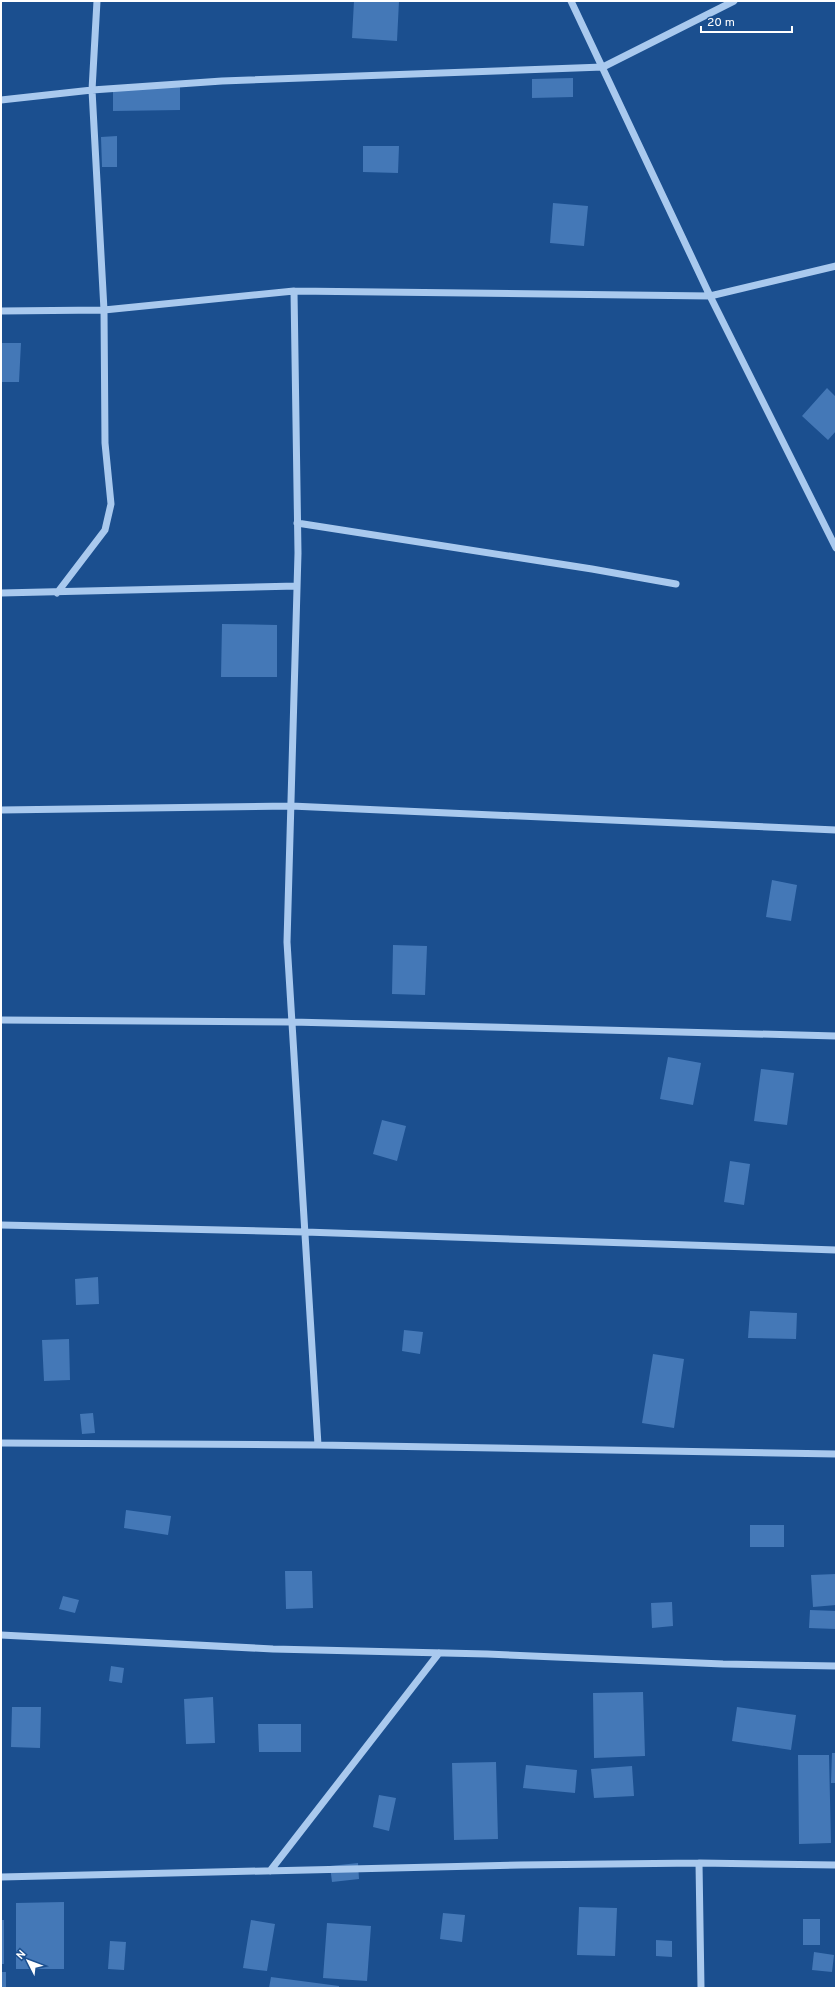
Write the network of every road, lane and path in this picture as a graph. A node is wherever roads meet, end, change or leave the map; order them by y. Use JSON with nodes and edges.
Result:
{"nodes":[{"id":1,"x":97,"y":1,"type":"edge"},
{"id":2,"x":571,"y":1,"type":"edge"},
{"id":3,"x":734,"y":1,"type":"edge"},
{"id":4,"x":603,"y":67,"type":"junction"},
{"id":5,"x":92,"y":90,"type":"junction"},
{"id":6,"x":1,"y":100,"type":"edge"},
{"id":7,"x":836,"y":266,"type":"edge"},
{"id":8,"x":294,"y":291,"type":"junction"},
{"id":9,"x":710,"y":296,"type":"junction"},
{"id":10,"x":104,"y":310,"type":"junction"},
{"id":11,"x":1,"y":311,"type":"edge"},
{"id":12,"x":297,"y":523,"type":"junction"},
{"id":13,"x":836,"y":548,"type":"edge"},
{"id":14,"x":676,"y":584,"type":"dead end"},
{"id":15,"x":297,"y":586,"type":"junction"},
{"id":16,"x":1,"y":593,"type":"edge"},
{"id":17,"x":56,"y":593,"type":"junction"},
{"id":18,"x":291,"y":806,"type":"junction"},
{"id":19,"x":1,"y":810,"type":"edge"},
{"id":20,"x":836,"y":830,"type":"edge"},
{"id":21,"x":1,"y":1020,"type":"edge"},
{"id":22,"x":292,"y":1022,"type":"junction"},
{"id":23,"x":836,"y":1036,"type":"edge"},
{"id":24,"x":1,"y":1225,"type":"edge"},
{"id":25,"x":305,"y":1232,"type":"junction"},
{"id":26,"x":836,"y":1250,"type":"edge"},
{"id":27,"x":1,"y":1444,"type":"edge"},
{"id":28,"x":318,"y":1445,"type":"junction"},
{"id":29,"x":836,"y":1454,"type":"edge"},
{"id":30,"x":1,"y":1635,"type":"edge"},
{"id":31,"x":439,"y":1653,"type":"junction"},
{"id":32,"x":836,"y":1666,"type":"edge"},
{"id":33,"x":699,"y":1863,"type":"junction"},
{"id":34,"x":836,"y":1865,"type":"edge"},
{"id":35,"x":270,"y":1871,"type":"junction"},
{"id":36,"x":1,"y":1877,"type":"edge"},
{"id":37,"x":701,"y":1988,"type":"edge"}],
"edges":[{"from":1,"to":5,"type":"street"},
{"from":2,"to":4,"type":"street"},
{"from":3,"to":4,"type":"street"},
{"from":4,"to":5,"type":"street"},
{"from":4,"to":9,"type":"street"},
{"from":5,"to":6,"type":"street"},
{"from":5,"to":10,"type":"street"},
{"from":7,"to":9,"type":"street"},
{"from":8,"to":9,"type":"street"},
{"from":8,"to":10,"type":"street"},
{"from":8,"to":12,"type":"street"},
{"from":9,"to":13,"type":"street"},
{"from":10,"to":11,"type":"street"},
{"from":10,"to":17,"type":"street"},
{"from":12,"to":14,"type":"street"},
{"from":12,"to":15,"type":"street"},
{"from":15,"to":17,"type":"street"},
{"from":15,"to":18,"type":"street"},
{"from":16,"to":17,"type":"street"},
{"from":18,"to":19,"type":"street"},
{"from":18,"to":20,"type":"street"},
{"from":18,"to":22,"type":"street"},
{"from":21,"to":22,"type":"street"},
{"from":22,"to":23,"type":"street"},
{"from":22,"to":25,"type":"street"},
{"from":24,"to":25,"type":"street"},
{"from":25,"to":26,"type":"street"},
{"from":25,"to":28,"type":"street"},
{"from":27,"to":28,"type":"street"},
{"from":28,"to":29,"type":"street"},
{"from":30,"to":31,"type":"street"},
{"from":31,"to":32,"type":"street"},
{"from":31,"to":35,"type":"street"},
{"from":33,"to":34,"type":"street"},
{"from":33,"to":35,"type":"street"},
{"from":33,"to":37,"type":"street"},
{"from":35,"to":36,"type":"street"}]}
